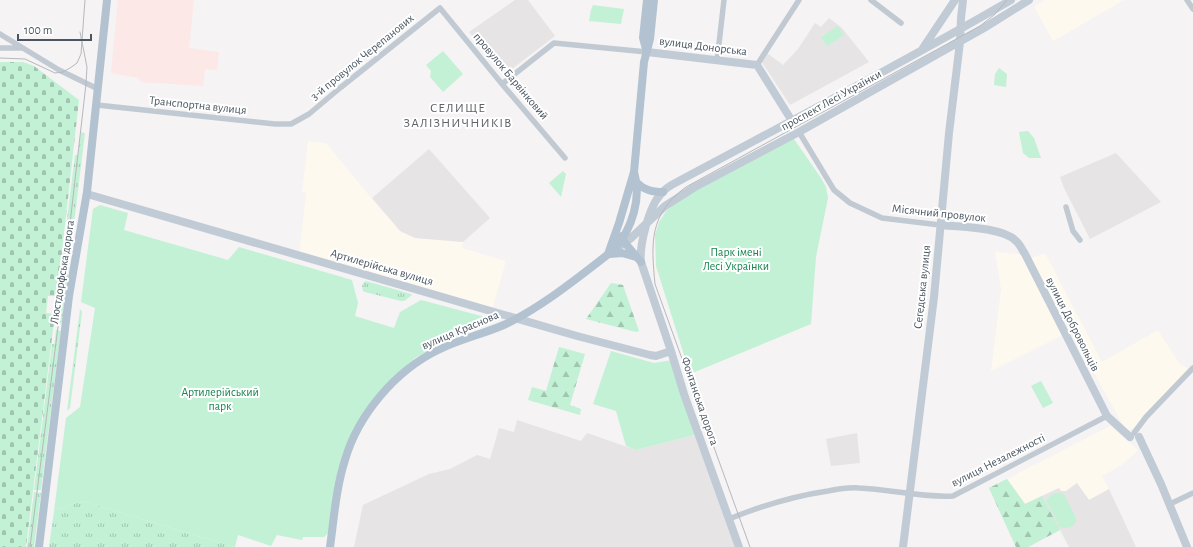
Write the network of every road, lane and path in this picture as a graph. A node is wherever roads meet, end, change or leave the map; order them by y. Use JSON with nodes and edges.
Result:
{"nodes":[{"id":1,"x":107,"y":0,"type":"edge"},
{"id":2,"x":647,"y":0,"type":"edge"},
{"id":3,"x":654,"y":0,"type":"edge"},
{"id":4,"x":724,"y":0,"type":"edge"},
{"id":5,"x":799,"y":0,"type":"edge"},
{"id":6,"x":871,"y":0,"type":"edge"},
{"id":7,"x":955,"y":0,"type":"edge"},
{"id":8,"x":963,"y":0,"type":"edge"},
{"id":9,"x":1010,"y":0,"type":"edge"},
{"id":10,"x":1029,"y":0,"type":"edge"},
{"id":11,"x":1187,"y":0,"type":"edge"},
{"id":12,"x":440,"y":8,"type":"joint"},
{"id":13,"x":1193,"y":9,"type":"edge"},
{"id":14,"x":901,"y":23,"type":"dead end"},
{"id":15,"x":960,"y":29,"type":"junction"},
{"id":16,"x":0,"y":34,"type":"edge"},
{"id":17,"x":960,"y":42,"type":"junction"},
{"id":18,"x":0,"y":48,"type":"edge"},
{"id":19,"x":22,"y":48,"type":"junction"},
{"id":20,"x":922,"y":50,"type":"junction"},
{"id":21,"x":647,"y":52,"type":"junction"},
{"id":22,"x":717,"y":61,"type":"junction"},
{"id":23,"x":757,"y":65,"type":"junction"},
{"id":24,"x":502,"y":84,"type":"junction"},
{"id":25,"x":98,"y":89,"type":"junction"},
{"id":26,"x":97,"y":105,"type":"junction"},
{"id":27,"x":792,"y":121,"type":"junction"},
{"id":28,"x":296,"y":122,"type":"joint"},
{"id":29,"x":798,"y":132,"type":"junction"},
{"id":30,"x":565,"y":158,"type":"dead end"},
{"id":31,"x":634,"y":172,"type":"junction"},
{"id":32,"x":636,"y":182,"type":"junction"},
{"id":33,"x":663,"y":192,"type":"junction"},
{"id":34,"x":87,"y":194,"type":"junction"},
{"id":35,"x":673,"y":200,"type":"junction"},
{"id":36,"x":1066,"y":208,"type":"dead end"},
{"id":37,"x":620,"y":223,"type":"junction"},
{"id":38,"x":648,"y":223,"type":"junction"},
{"id":39,"x":940,"y":225,"type":"junction"},
{"id":40,"x":998,"y":231,"type":"joint"},
{"id":41,"x":1080,"y":240,"type":"dead end"},
{"id":42,"x":624,"y":241,"type":"junction"},
{"id":43,"x":608,"y":255,"type":"junction"},
{"id":44,"x":639,"y":260,"type":"junction"},
{"id":45,"x":517,"y":318,"type":"junction"},
{"id":46,"x":671,"y":350,"type":"junction"},
{"id":47,"x":1193,"y":368,"type":"edge"},
{"id":48,"x":1107,"y":416,"type":"junction"},
{"id":49,"x":1134,"y":434,"type":"junction"},
{"id":50,"x":1193,"y":493,"type":"edge"},
{"id":51,"x":909,"y":494,"type":"junction"},
{"id":52,"x":1170,"y":504,"type":"junction"},
{"id":53,"x":729,"y":519,"type":"junction"},
{"id":54,"x":38,"y":547,"type":"edge"},
{"id":55,"x":330,"y":547,"type":"edge"},
{"id":56,"x":739,"y":547,"type":"edge"},
{"id":57,"x":903,"y":547,"type":"edge"},
{"id":58,"x":1186,"y":547,"type":"edge"}],
"edges":[{"from":1,"to":25,"type":"main road","name":"Люстдорфська дорога"},
{"from":2,"to":21,"type":"main road"},
{"from":3,"to":21,"type":"main road"},
{"from":4,"to":22,"type":"street"},
{"from":5,"to":23,"type":"street","name":"вулиця Донорська"},
{"from":6,"to":14,"type":"street"},
{"from":7,"to":20,"type":"main road"},
{"from":8,"to":15,"type":"main road","name":"Сегедська вулиця"},
{"from":9,"to":15,"type":"main road","name":"проспект Лесі Українки"},
{"from":10,"to":17,"type":"main road","name":"проспект Лесі Українки"},
{"from":11,"to":13,"type":"street"},
{"from":12,"to":24,"type":"street","name":"провулок Барвінковий"},
{"from":12,"to":28,"type":"street","name":"3-й провулок Черепанових"},
{"from":15,"to":17,"type":"main road","name":"Сегедська вулиця"},
{"from":15,"to":20,"type":"main road","name":"проспект Лесі Українки"},
{"from":16,"to":19,"type":"street"},
{"from":17,"to":29,"type":"main road","name":"проспект Лесі Українки"},
{"from":17,"to":39,"type":"main road","name":"Сегедська вулиця"},
{"from":18,"to":19,"type":"street"},
{"from":19,"to":25,"type":"street"},
{"from":20,"to":27,"type":"main road","name":"проспект Лесі Українки"},
{"from":21,"to":22,"type":"main road","name":"вулиця Донорська"},
{"from":21,"to":24,"type":"street"},
{"from":21,"to":31,"type":"main road"},
{"from":22,"to":23,"type":"main road","name":"вулиця Донорська"},
{"from":23,"to":27,"type":"main road","name":"вулиця Донорська"},
{"from":24,"to":30,"type":"street","name":"провулок Барвінковий"},
{"from":25,"to":26,"type":"main road","name":"Люстдорфська дорога"},
{"from":26,"to":28,"type":"street","name":"Транспортна вулиця"},
{"from":26,"to":34,"type":"main road","name":"Люстдорфська дорога"},
{"from":27,"to":33,"type":"main road","name":"проспект Лесі Українки"},
{"from":29,"to":35,"type":"main road","name":"проспект Лесі Українки"},
{"from":29,"to":39,"type":"street","name":"Місячний провулок"},
{"from":31,"to":32,"type":"main road","name":"вулиця Краснова"},
{"from":31,"to":37,"type":"main road"},
{"from":32,"to":33,"type":"main road"},
{"from":32,"to":42,"type":"main road","name":"вулиця Краснова"},
{"from":33,"to":35,"type":"main road"},
{"from":33,"to":38,"type":"main road","name":"проспект Лесі Українки"},
{"from":34,"to":45,"type":"main road","name":"Артилерійська вулиця"},
{"from":34,"to":54,"type":"main road","name":"Люстдорфська дорога"},
{"from":35,"to":38,"type":"main road","name":"проспект Лесі Українки"},
{"from":36,"to":41,"type":"street"},
{"from":37,"to":42,"type":"main road"},
{"from":37,"to":43,"type":"main road"},
{"from":38,"to":42,"type":"main road","name":"проспект Лесі Українки"},
{"from":38,"to":44,"type":"main road","name":"проспект Лесі Українки"},
{"from":39,"to":40,"type":"main road","name":"Місячний провулок"},
{"from":39,"to":51,"type":"main road","name":"Сегедська вулиця"},
{"from":40,"to":48,"type":"main road","name":"вулиця Добровольців"},
{"from":42,"to":43,"type":"main road","name":"вулиця Краснова"},
{"from":42,"to":44,"type":"main road"},
{"from":43,"to":44,"type":"main road"},
{"from":43,"to":45,"type":"main road","name":"вулиця Краснова"},
{"from":44,"to":46,"type":"main road","name":"Фонтанська дорога"},
{"from":45,"to":46,"type":"main road","name":"Артилерійська вулиця"},
{"from":45,"to":55,"type":"main road","name":"вулиця Краснова"},
{"from":46,"to":53,"type":"main road","name":"Фонтанська дорога"},
{"from":47,"to":49,"type":"street"},
{"from":48,"to":49,"type":"main road","name":"вулиця Добровольців"},
{"from":48,"to":51,"type":"street","name":"вулиця Незалежності"},
{"from":49,"to":52,"type":"main road","name":"вулиця Добровольців"},
{"from":50,"to":52,"type":"street"},
{"from":51,"to":53,"type":"street","name":"вулиця Незалежності"},
{"from":51,"to":57,"type":"main road","name":"Сегедська вулиця"},
{"from":52,"to":58,"type":"main road","name":"вулиця Добровольців"},
{"from":53,"to":56,"type":"main road","name":"Фонтанська дорога"}]}
